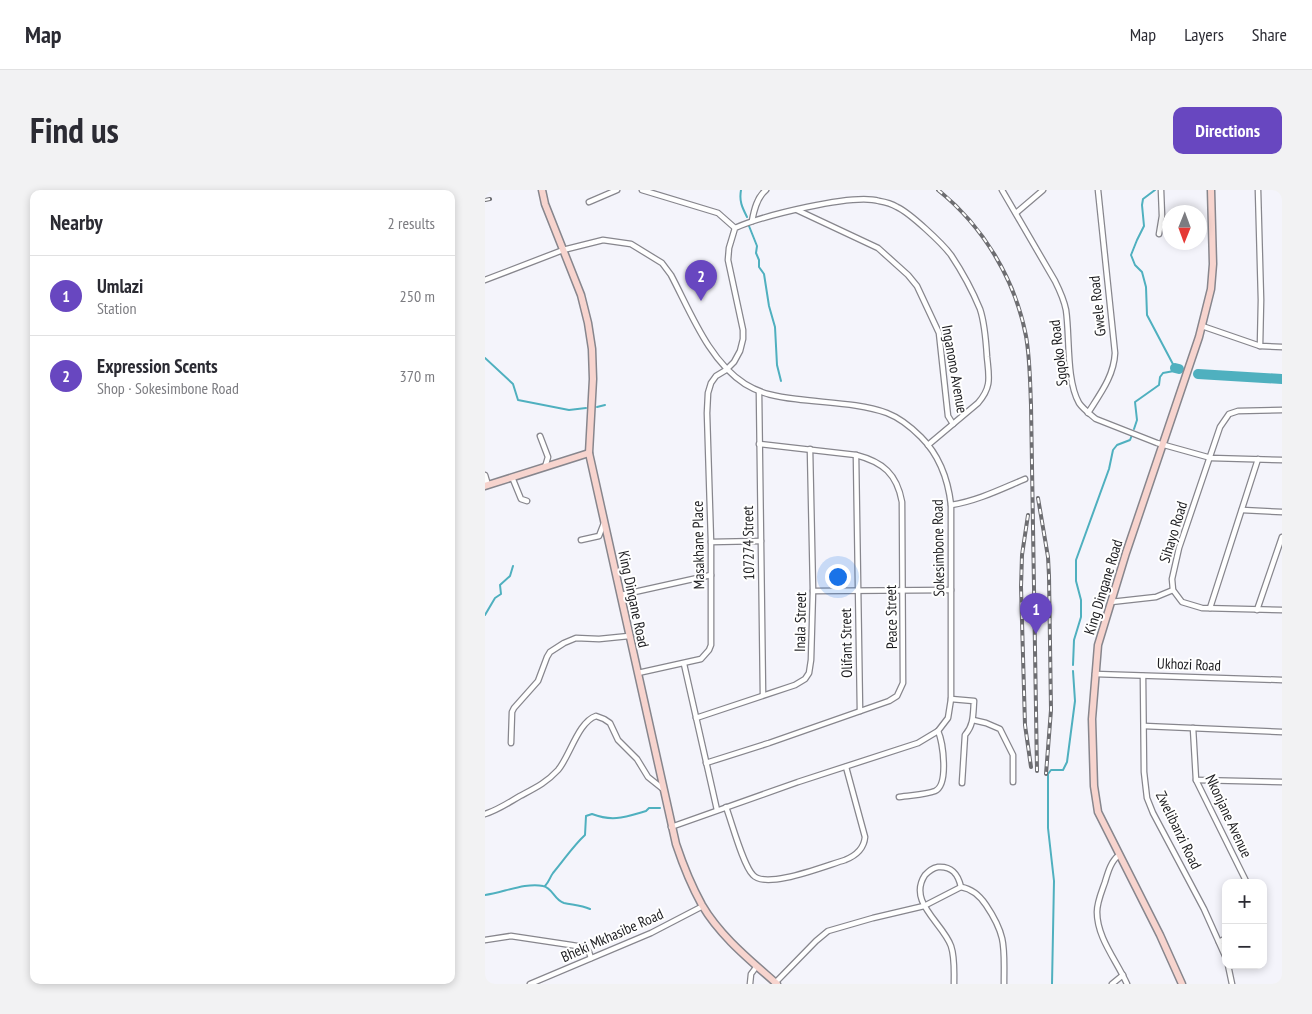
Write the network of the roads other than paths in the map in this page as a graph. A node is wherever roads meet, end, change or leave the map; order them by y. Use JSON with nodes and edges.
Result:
{"nodes":[{"id":1,"x":542,"y":190,"type":"edge"},
{"id":2,"x":617,"y":190,"type":"edge"},
{"id":3,"x":643,"y":190,"type":"edge"},
{"id":4,"x":766,"y":190,"type":"edge"},
{"id":5,"x":1002,"y":190,"type":"edge"},
{"id":6,"x":1043,"y":190,"type":"edge"},
{"id":7,"x":1097,"y":190,"type":"edge"},
{"id":8,"x":1161,"y":190,"type":"edge"},
{"id":9,"x":1211,"y":190,"type":"edge"},
{"id":10,"x":1258,"y":190,"type":"edge"},
{"id":11,"x":589,"y":202,"type":"dead end"},
{"id":12,"x":797,"y":210,"type":"junction"},
{"id":13,"x":1016,"y":213,"type":"junction"},
{"id":14,"x":752,"y":221,"type":"junction"},
{"id":15,"x":735,"y":228,"type":"junction"},
{"id":16,"x":1159,"y":234,"type":"dead end"},
{"id":17,"x":563,"y":250,"type":"junction"},
{"id":18,"x":485,"y":280,"type":"edge"},
{"id":19,"x":1202,"y":326,"type":"junction"},
{"id":20,"x":1260,"y":346,"type":"junction"},
{"id":21,"x":1282,"y":347,"type":"edge"},
{"id":22,"x":726,"y":370,"type":"junction"},
{"id":23,"x":759,"y":392,"type":"junction"},
{"id":24,"x":1282,"y":410,"type":"edge"},
{"id":25,"x":1089,"y":413,"type":"junction"},
{"id":26,"x":953,"y":424,"type":"junction"},
{"id":27,"x":540,"y":436,"type":"dead end"},
{"id":28,"x":759,"y":444,"type":"junction"},
{"id":29,"x":928,"y":445,"type":"junction"},
{"id":30,"x":1164,"y":445,"type":"junction"},
{"id":31,"x":810,"y":449,"type":"junction"},
{"id":32,"x":589,"y":453,"type":"junction"},
{"id":33,"x":857,"y":455,"type":"junction"},
{"id":34,"x":1211,"y":458,"type":"junction"},
{"id":35,"x":1258,"y":460,"type":"junction"},
{"id":36,"x":1282,"y":460,"type":"edge"},
{"id":37,"x":545,"y":467,"type":"junction"},
{"id":38,"x":485,"y":475,"type":"edge"},
{"id":39,"x":512,"y":478,"type":"junction"},
{"id":40,"x":1025,"y":479,"type":"dead end"},
{"id":41,"x":487,"y":485,"type":"edge"},
{"id":42,"x":527,"y":501,"type":"dead end"},
{"id":43,"x":951,"y":505,"type":"junction"},
{"id":44,"x":1243,"y":510,"type":"junction"},
{"id":45,"x":1282,"y":512,"type":"edge"},
{"id":46,"x":605,"y":522,"type":"junction"},
{"id":47,"x":1282,"y":537,"type":"edge"},
{"id":48,"x":581,"y":540,"type":"dead end"},
{"id":49,"x":761,"y":541,"type":"junction"},
{"id":50,"x":711,"y":542,"type":"junction"},
{"id":51,"x":1280,"y":548,"type":"edge"},
{"id":52,"x":711,"y":575,"type":"junction"},
{"id":53,"x":951,"y":590,"type":"junction"},
{"id":54,"x":1173,"y":590,"type":"junction"},
{"id":55,"x":813,"y":591,"type":"junction"},
{"id":56,"x":858,"y":591,"type":"junction"},
{"id":57,"x":903,"y":591,"type":"junction"},
{"id":58,"x":621,"y":596,"type":"junction"},
{"id":59,"x":1111,"y":602,"type":"junction"},
{"id":60,"x":1210,"y":608,"type":"junction"},
{"id":61,"x":1257,"y":610,"type":"junction"},
{"id":62,"x":1282,"y":610,"type":"edge"},
{"id":63,"x":629,"y":636,"type":"junction"},
{"id":64,"x":684,"y":664,"type":"junction"},
{"id":65,"x":637,"y":673,"type":"junction"},
{"id":66,"x":1095,"y":674,"type":"junction"},
{"id":67,"x":1143,"y":676,"type":"junction"},
{"id":68,"x":1282,"y":680,"type":"edge"},
{"id":69,"x":763,"y":695,"type":"junction"},
{"id":70,"x":951,"y":699,"type":"junction"},
{"id":71,"x":860,"y":711,"type":"junction"},
{"id":72,"x":696,"y":718,"type":"junction"},
{"id":73,"x":973,"y":720,"type":"junction"},
{"id":74,"x":1143,"y":726,"type":"junction"},
{"id":75,"x":1193,"y":728,"type":"junction"},
{"id":76,"x":938,"y":731,"type":"junction"},
{"id":77,"x":1282,"y":732,"type":"edge"},
{"id":78,"x":511,"y":743,"type":"dead end"},
{"id":79,"x":707,"y":763,"type":"junction"},
{"id":80,"x":846,"y":767,"type":"junction"},
{"id":81,"x":1195,"y":780,"type":"junction"},
{"id":82,"x":1013,"y":782,"type":"dead end"},
{"id":83,"x":1282,"y":782,"type":"edge"},
{"id":84,"x":962,"y":783,"type":"dead end"},
{"id":85,"x":663,"y":789,"type":"junction"},
{"id":86,"x":899,"y":796,"type":"dead end"},
{"id":87,"x":726,"y":807,"type":"junction"},
{"id":88,"x":717,"y":810,"type":"junction"},
{"id":89,"x":485,"y":814,"type":"edge"},
{"id":90,"x":671,"y":827,"type":"junction"},
{"id":91,"x":1119,"y":854,"type":"junction"},
{"id":92,"x":1245,"y":879,"type":"edge"},
{"id":93,"x":961,"y":887,"type":"junction"},
{"id":94,"x":703,"y":906,"type":"junction"},
{"id":95,"x":924,"y":906,"type":"junction"},
{"id":96,"x":485,"y":940,"type":"edge"},
{"id":97,"x":1222,"y":940,"type":"edge"},
{"id":98,"x":1219,"y":942,"type":"junction"},
{"id":99,"x":1222,"y":949,"type":"edge"},
{"id":100,"x":591,"y":958,"type":"junction"},
{"id":101,"x":757,"y":966,"type":"junction"},
{"id":102,"x":1229,"y":969,"type":"edge"},
{"id":103,"x":1123,"y":976,"type":"junction"},
{"id":104,"x":540,"y":982,"type":"edge"},
{"id":105,"x":776,"y":983,"type":"edge"},
{"id":106,"x":531,"y":984,"type":"edge"},
{"id":107,"x":750,"y":984,"type":"edge"},
{"id":108,"x":954,"y":984,"type":"edge"},
{"id":109,"x":1004,"y":984,"type":"edge"},
{"id":110,"x":1112,"y":984,"type":"edge"},
{"id":111,"x":1127,"y":984,"type":"edge"},
{"id":112,"x":1181,"y":984,"type":"edge"},
{"id":113,"x":1232,"y":984,"type":"edge"}],
"edges":[{"from":1,"to":17,"type":"street","name":"King Dingane Road"},
{"from":2,"to":11,"type":"street"},
{"from":3,"to":15,"type":"street"},
{"from":4,"to":14,"type":"street"},
{"from":5,"to":13,"type":"street","name":"Sgqoko Road"},
{"from":6,"to":13,"type":"street"},
{"from":7,"to":25,"type":"street","name":"Gwele Road"},
{"from":8,"to":16,"type":"street"},
{"from":9,"to":19,"type":"street","name":"King Dingane Road"},
{"from":10,"to":20,"type":"street"},
{"from":12,"to":14,"type":"street"},
{"from":12,"to":26,"type":"street","name":"Inganono Avenue"},
{"from":12,"to":26,"type":"street"},
{"from":13,"to":25,"type":"street","name":"Sgqoko Road"},
{"from":14,"to":15,"type":"street"},
{"from":15,"to":22,"type":"street","name":"Masakhane Place"},
{"from":17,"to":18,"type":"street","name":"Sokesimbone Road"},
{"from":17,"to":22,"type":"street","name":"Sokesimbone Road"},
{"from":17,"to":32,"type":"street","name":"King Dingane Road"},
{"from":19,"to":20,"type":"street"},
{"from":19,"to":30,"type":"street","name":"King Dingane Road"},
{"from":20,"to":21,"type":"street"},
{"from":22,"to":23,"type":"street","name":"Sokesimbone Road"},
{"from":22,"to":50,"type":"street","name":"Masakhane Place"},
{"from":23,"to":28,"type":"street","name":"107274 Street"},
{"from":23,"to":29,"type":"street","name":"Sokesimbone Road"},
{"from":24,"to":34,"type":"street","name":"Sihayo Road"},
{"from":25,"to":30,"type":"street","name":"Sgqoko Road"},
{"from":26,"to":29,"type":"street"},
{"from":27,"to":37,"type":"street"},
{"from":28,"to":31,"type":"street","name":"Peace Street"},
{"from":28,"to":49,"type":"street","name":"107274 Street"},
{"from":29,"to":43,"type":"street","name":"Sokesimbone Road"},
{"from":30,"to":34,"type":"street","name":"Sgqoko Road"},
{"from":30,"to":59,"type":"street","name":"King Dingane Road"},
{"from":31,"to":33,"type":"street","name":"Peace Street"},
{"from":31,"to":55,"type":"street","name":"Inala Street"},
{"from":32,"to":37,"type":"street"},
{"from":32,"to":46,"type":"street","name":"King Dingane Road"},
{"from":33,"to":56,"type":"street","name":"Olifant Street"},
{"from":33,"to":57,"type":"street","name":"Peace Street"},
{"from":34,"to":35,"type":"street","name":"Sgqoko Road"},
{"from":34,"to":54,"type":"street","name":"Sihayo Road"},
{"from":35,"to":36,"type":"street","name":"Sgqoko Road"},
{"from":35,"to":44,"type":"street"},
{"from":37,"to":39,"type":"street"},
{"from":38,"to":41,"type":"street"},
{"from":39,"to":41,"type":"street"},
{"from":39,"to":42,"type":"street"},
{"from":40,"to":43,"type":"street"},
{"from":43,"to":53,"type":"street","name":"Sokesimbone Road"},
{"from":44,"to":45,"type":"street"},
{"from":44,"to":60,"type":"street"},
{"from":46,"to":48,"type":"street"},
{"from":46,"to":58,"type":"street","name":"King Dingane Road"},
{"from":47,"to":51,"type":"street"},
{"from":49,"to":50,"type":"street"},
{"from":49,"to":69,"type":"street","name":"107274 Street"},
{"from":50,"to":52,"type":"street","name":"Masakhane Place"},
{"from":51,"to":61,"type":"street"},
{"from":52,"to":58,"type":"street"},
{"from":52,"to":64,"type":"street","name":"Masakhane Place"},
{"from":53,"to":57,"type":"street"},
{"from":53,"to":70,"type":"street","name":"Sokesimbone Road"},
{"from":54,"to":59,"type":"street"},
{"from":54,"to":60,"type":"street"},
{"from":55,"to":56,"type":"street"},
{"from":55,"to":69,"type":"street","name":"Inala Street"},
{"from":56,"to":57,"type":"street"},
{"from":56,"to":71,"type":"street","name":"Olifant Street"},
{"from":57,"to":71,"type":"street","name":"Peace Street"},
{"from":58,"to":63,"type":"street","name":"King Dingane Road"},
{"from":59,"to":66,"type":"street","name":"King Dingane Road"},
{"from":60,"to":61,"type":"street"},
{"from":61,"to":62,"type":"street"},
{"from":63,"to":65,"type":"street","name":"King Dingane Road"},
{"from":63,"to":78,"type":"street"},
{"from":64,"to":65,"type":"street","name":"Masakhane Place"},
{"from":64,"to":72,"type":"street"},
{"from":65,"to":85,"type":"street","name":"King Dingane Road"},
{"from":66,"to":67,"type":"street","name":"Ukhozi Road"},
{"from":66,"to":91,"type":"street","name":"King Dingane Road"},
{"from":67,"to":68,"type":"street","name":"Ukhozi Road"},
{"from":67,"to":74,"type":"street","name":"Zwelibanzi Road"},
{"from":69,"to":72,"type":"street","name":"Inala Street"},
{"from":70,"to":73,"type":"street"},
{"from":70,"to":76,"type":"street","name":"Sokesimbone Road"},
{"from":71,"to":79,"type":"street","name":"Peace Street"},
{"from":72,"to":79,"type":"street"},
{"from":73,"to":82,"type":"street"},
{"from":73,"to":84,"type":"street"},
{"from":74,"to":75,"type":"street"},
{"from":74,"to":98,"type":"street","name":"Zwelibanzi Road"},
{"from":75,"to":77,"type":"street"},
{"from":75,"to":81,"type":"street","name":"Nkonjane Avenue"},
{"from":76,"to":80,"type":"street"},
{"from":76,"to":86,"type":"street"},
{"from":79,"to":88,"type":"street"},
{"from":80,"to":87,"type":"street"},
{"from":80,"to":87,"type":"street"},
{"from":81,"to":83,"type":"street"},
{"from":81,"to":92,"type":"street","name":"Nkonjane Avenue"},
{"from":85,"to":89,"type":"street"},
{"from":85,"to":90,"type":"street","name":"King Dingane Road"},
{"from":87,"to":88,"type":"street"},
{"from":88,"to":90,"type":"street"},
{"from":90,"to":94,"type":"street","name":"King Dingane Road"},
{"from":91,"to":103,"type":"street"},
{"from":91,"to":112,"type":"street","name":"King Dingane Road"},
{"from":93,"to":95,"type":"street"},
{"from":93,"to":95,"type":"street"},
{"from":93,"to":109,"type":"street"},
{"from":94,"to":100,"type":"street","name":"Bheki Mkhasibe Road"},
{"from":94,"to":101,"type":"street","name":"King Dingane Road"},
{"from":95,"to":105,"type":"street"},
{"from":95,"to":108,"type":"street"},
{"from":96,"to":100,"type":"street"},
{"from":97,"to":98,"type":"street"},
{"from":98,"to":99,"type":"street","name":"Zwelibanzi Road"},
{"from":100,"to":104,"type":"street","name":"Bheki Mkhasibe Road"},
{"from":101,"to":105,"type":"street","name":"King Dingane Road"},
{"from":101,"to":107,"type":"street"},
{"from":102,"to":113,"type":"street"},
{"from":103,"to":110,"type":"street"},
{"from":103,"to":111,"type":"street"},
{"from":104,"to":106,"type":"street","name":"Bheki Mkhasibe Road"}]}
